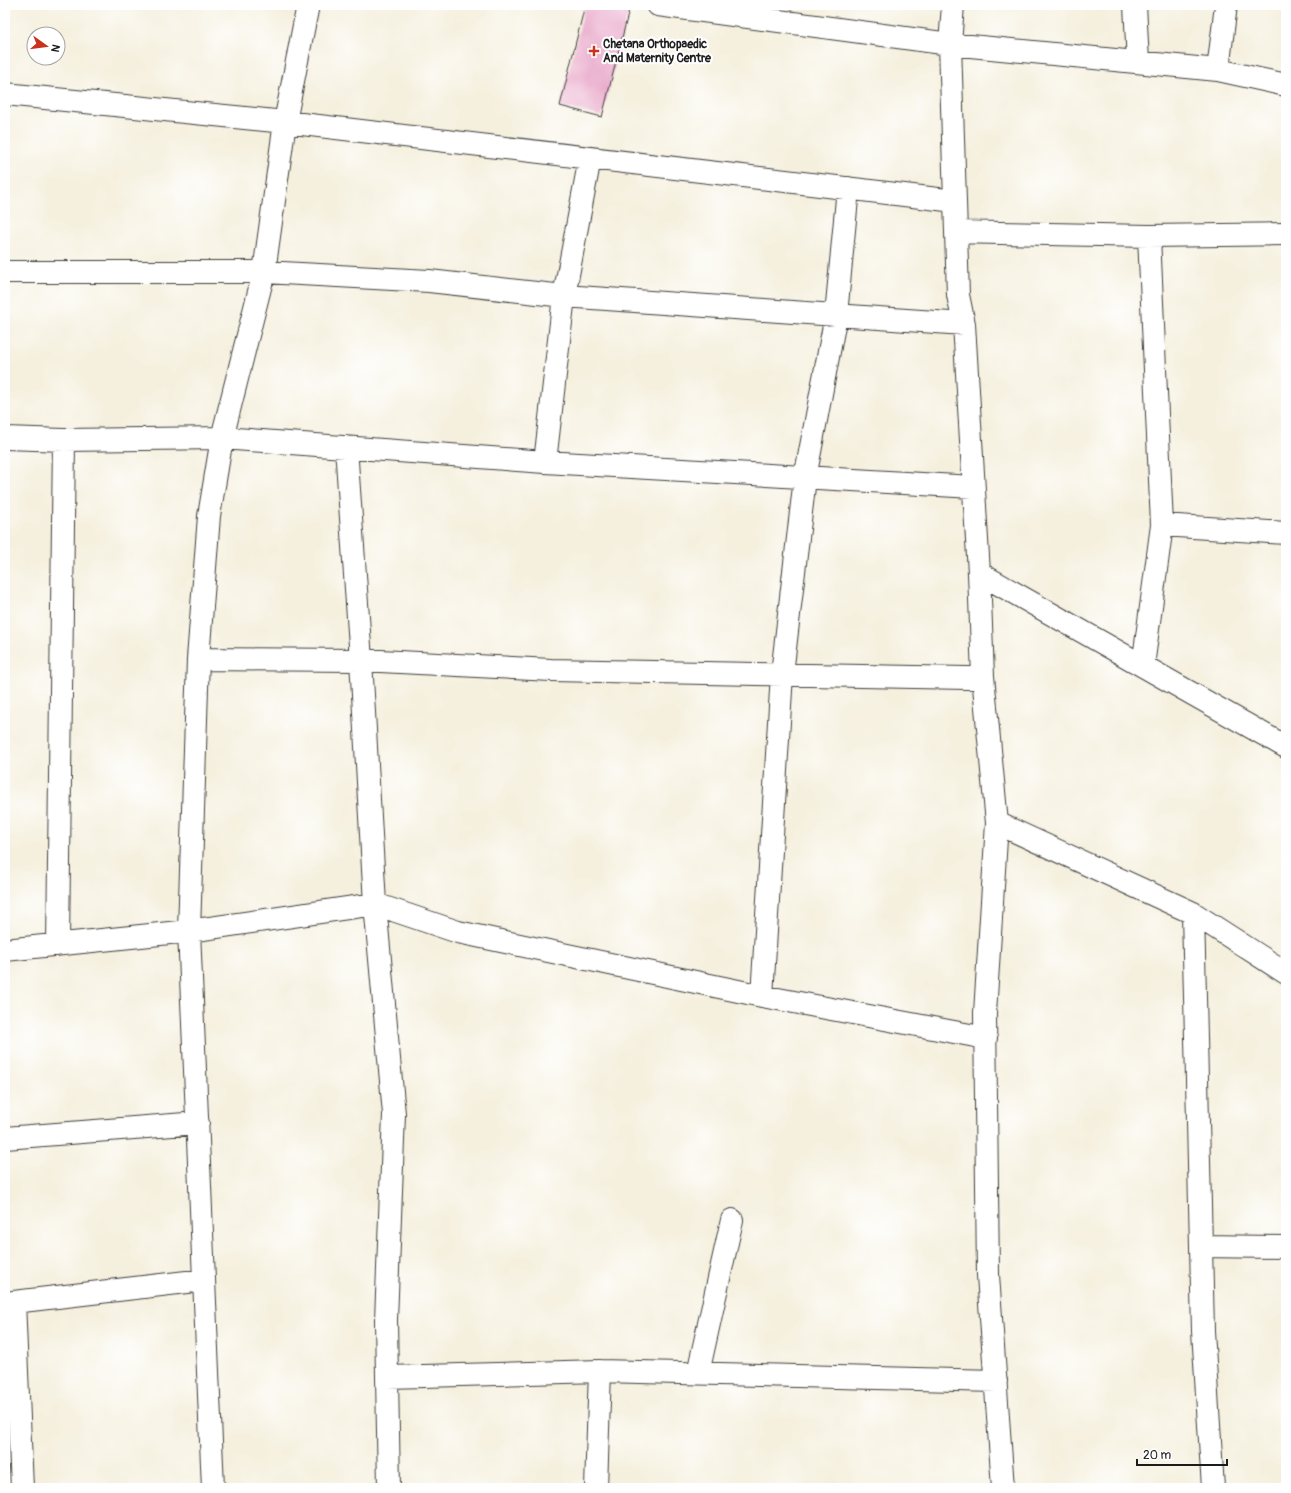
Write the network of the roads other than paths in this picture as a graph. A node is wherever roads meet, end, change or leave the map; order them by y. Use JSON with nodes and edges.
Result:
{"nodes":[{"id":1,"x":308,"y":5,"type":"edge"},
{"id":2,"x":658,"y":5,"type":"edge"},
{"id":3,"x":953,"y":5,"type":"edge"},
{"id":4,"x":1135,"y":5,"type":"edge"},
{"id":5,"x":1226,"y":5,"type":"edge"},
{"id":6,"x":790,"y":14,"type":"edge"},
{"id":7,"x":950,"y":44,"type":"junction"},
{"id":8,"x":1138,"y":62,"type":"junction"},
{"id":9,"x":1218,"y":70,"type":"junction"},
{"id":10,"x":1286,"y":85,"type":"edge"},
{"id":11,"x":5,"y":94,"type":"edge"},
{"id":12,"x":285,"y":122,"type":"junction"},
{"id":13,"x":590,"y":158,"type":"junction"},
{"id":14,"x":848,"y":188,"type":"junction"},
{"id":15,"x":955,"y":201,"type":"junction"},
{"id":16,"x":956,"y":232,"type":"junction"},
{"id":17,"x":1286,"y":234,"type":"edge"},
{"id":18,"x":1149,"y":236,"type":"junction"},
{"id":19,"x":5,"y":272,"type":"edge"},
{"id":20,"x":264,"y":272,"type":"junction"},
{"id":21,"x":564,"y":296,"type":"junction"},
{"id":22,"x":836,"y":315,"type":"junction"},
{"id":23,"x":964,"y":324,"type":"junction"},
{"id":24,"x":5,"y":438,"type":"edge"},
{"id":25,"x":222,"y":438,"type":"junction"},
{"id":26,"x":64,"y":440,"type":"junction"},
{"id":27,"x":346,"y":447,"type":"junction"},
{"id":28,"x":545,"y":462,"type":"junction"},
{"id":29,"x":805,"y":478,"type":"junction"},
{"id":30,"x":973,"y":487,"type":"junction"},
{"id":31,"x":1162,"y":525,"type":"junction"},
{"id":32,"x":1286,"y":533,"type":"edge"},
{"id":33,"x":979,"y":573,"type":"junction"},
{"id":34,"x":198,"y":659,"type":"junction"},
{"id":35,"x":361,"y":660,"type":"junction"},
{"id":36,"x":1143,"y":666,"type":"junction"},
{"id":37,"x":782,"y":674,"type":"junction"},
{"id":38,"x":983,"y":676,"type":"junction"},
{"id":39,"x":1286,"y":747,"type":"edge"},
{"id":40,"x":997,"y":823,"type":"junction"},
{"id":41,"x":375,"y":904,"type":"junction"},
{"id":42,"x":1193,"y":913,"type":"junction"},
{"id":43,"x":189,"y":931,"type":"junction"},
{"id":44,"x":58,"y":945,"type":"junction"},
{"id":45,"x":5,"y":950,"type":"edge"},
{"id":46,"x":1286,"y":973,"type":"edge"},
{"id":47,"x":762,"y":996,"type":"junction"},
{"id":48,"x":986,"y":1038,"type":"junction"},
{"id":49,"x":198,"y":1123,"type":"junction"},
{"id":50,"x":5,"y":1138,"type":"edge"},
{"id":51,"x":732,"y":1220,"type":"dead end"},
{"id":52,"x":1201,"y":1246,"type":"junction"},
{"id":53,"x":1286,"y":1247,"type":"edge"},
{"id":54,"x":204,"y":1280,"type":"junction"},
{"id":55,"x":10,"y":1302,"type":"edge"},
{"id":56,"x":600,"y":1370,"type":"junction"},
{"id":57,"x":698,"y":1373,"type":"junction"},
{"id":58,"x":387,"y":1377,"type":"junction"},
{"id":59,"x":996,"y":1381,"type":"junction"},
{"id":60,"x":22,"y":1488,"type":"edge"},
{"id":61,"x":213,"y":1488,"type":"edge"},
{"id":62,"x":389,"y":1488,"type":"edge"},
{"id":63,"x":596,"y":1488,"type":"edge"},
{"id":64,"x":1003,"y":1488,"type":"edge"},
{"id":65,"x":1214,"y":1488,"type":"edge"}],
"edges":[{"from":1,"to":12,"type":"street"},
{"from":2,"to":6,"type":"street"},
{"from":3,"to":7,"type":"street"},
{"from":4,"to":8,"type":"street"},
{"from":5,"to":9,"type":"street"},
{"from":6,"to":7,"type":"street"},
{"from":7,"to":8,"type":"street"},
{"from":7,"to":15,"type":"street"},
{"from":8,"to":9,"type":"street"},
{"from":9,"to":10,"type":"street"},
{"from":11,"to":12,"type":"street"},
{"from":12,"to":13,"type":"street"},
{"from":12,"to":20,"type":"street"},
{"from":13,"to":14,"type":"street"},
{"from":13,"to":21,"type":"street"},
{"from":14,"to":15,"type":"street"},
{"from":14,"to":22,"type":"street"},
{"from":15,"to":16,"type":"street"},
{"from":16,"to":18,"type":"street"},
{"from":16,"to":23,"type":"street"},
{"from":17,"to":18,"type":"street"},
{"from":18,"to":31,"type":"street"},
{"from":19,"to":20,"type":"street"},
{"from":20,"to":21,"type":"street"},
{"from":20,"to":25,"type":"street"},
{"from":21,"to":22,"type":"street"},
{"from":21,"to":28,"type":"street"},
{"from":22,"to":23,"type":"street"},
{"from":22,"to":29,"type":"street"},
{"from":23,"to":30,"type":"street"},
{"from":24,"to":26,"type":"street"},
{"from":25,"to":26,"type":"street"},
{"from":25,"to":27,"type":"street"},
{"from":25,"to":34,"type":"street"},
{"from":26,"to":44,"type":"street"},
{"from":27,"to":28,"type":"street"},
{"from":27,"to":35,"type":"street"},
{"from":28,"to":29,"type":"street"},
{"from":29,"to":30,"type":"street"},
{"from":29,"to":37,"type":"street"},
{"from":30,"to":33,"type":"street"},
{"from":31,"to":32,"type":"street"},
{"from":31,"to":36,"type":"street"},
{"from":33,"to":36,"type":"street"},
{"from":33,"to":38,"type":"street"},
{"from":34,"to":35,"type":"street"},
{"from":34,"to":43,"type":"street"},
{"from":35,"to":37,"type":"street"},
{"from":35,"to":41,"type":"street"},
{"from":36,"to":39,"type":"street"},
{"from":37,"to":38,"type":"street"},
{"from":37,"to":47,"type":"street"},
{"from":38,"to":40,"type":"street"},
{"from":40,"to":42,"type":"street"},
{"from":40,"to":48,"type":"street"},
{"from":41,"to":43,"type":"street"},
{"from":41,"to":47,"type":"street"},
{"from":41,"to":58,"type":"street"},
{"from":42,"to":46,"type":"street"},
{"from":42,"to":52,"type":"street"},
{"from":43,"to":44,"type":"street"},
{"from":43,"to":49,"type":"street"},
{"from":44,"to":45,"type":"street"},
{"from":47,"to":48,"type":"street"},
{"from":48,"to":59,"type":"street"},
{"from":49,"to":50,"type":"street"},
{"from":49,"to":54,"type":"street"},
{"from":51,"to":57,"type":"street"},
{"from":52,"to":53,"type":"street"},
{"from":52,"to":65,"type":"street"},
{"from":54,"to":55,"type":"street"},
{"from":54,"to":61,"type":"street"},
{"from":55,"to":60,"type":"street"},
{"from":56,"to":57,"type":"street"},
{"from":56,"to":58,"type":"street"},
{"from":56,"to":63,"type":"street"},
{"from":57,"to":59,"type":"street"},
{"from":58,"to":62,"type":"street"},
{"from":59,"to":64,"type":"street"}]}
